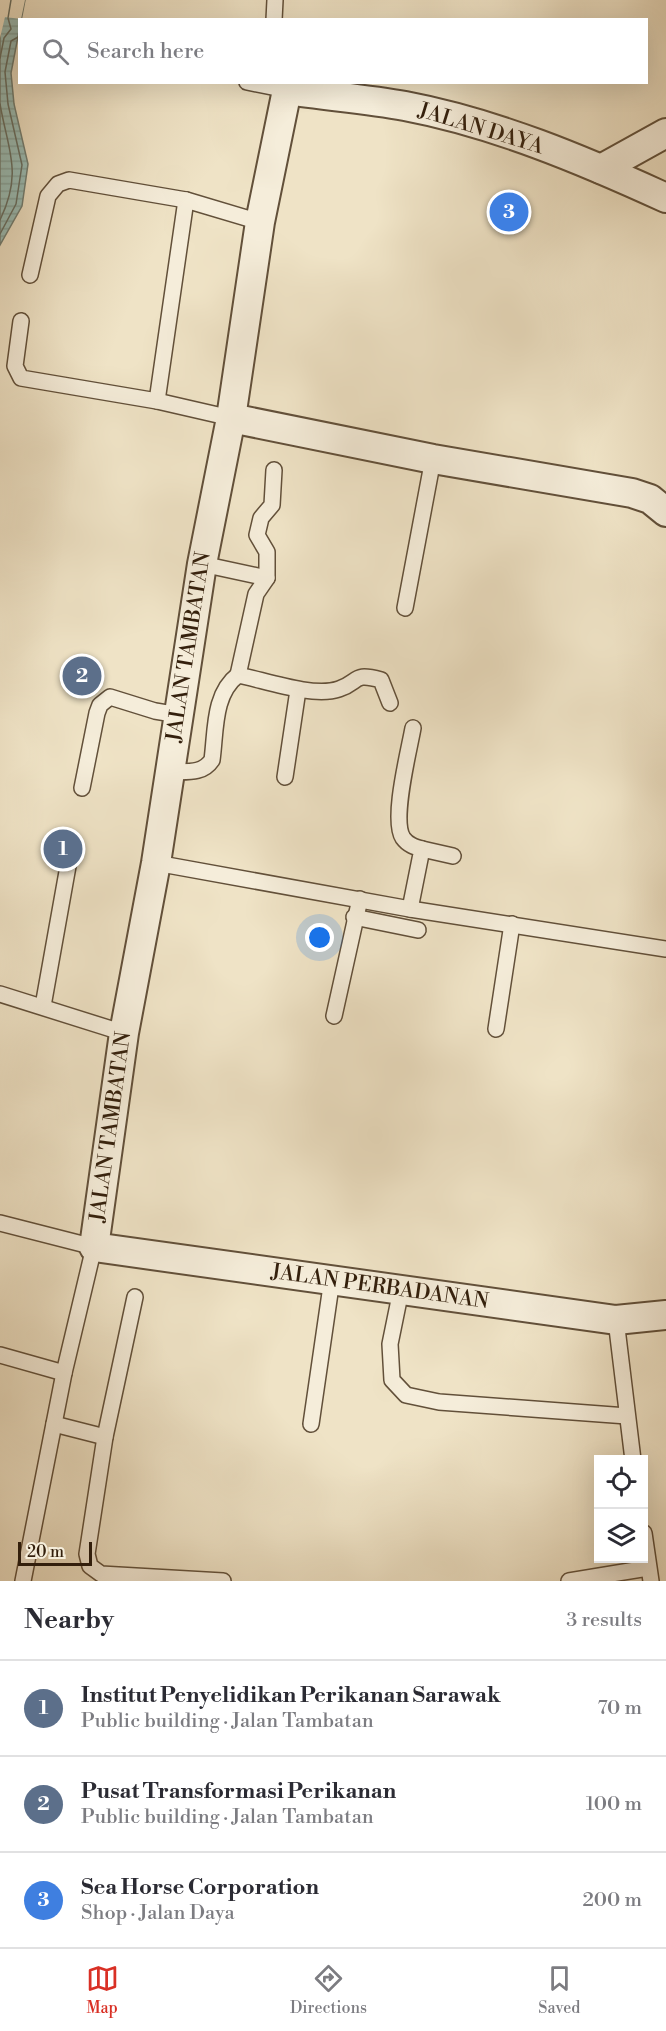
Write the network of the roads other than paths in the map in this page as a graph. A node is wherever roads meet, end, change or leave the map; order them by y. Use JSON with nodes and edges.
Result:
{"nodes":[{"id":1,"x":275,"y":0,"type":"edge"},
{"id":2,"x":274,"y":18,"type":"edge"},
{"id":3,"x":274,"y":86,"type":"edge"},
{"id":4,"x":666,"y":133,"type":"edge"},
{"id":5,"x":601,"y":169,"type":"junction"},
{"id":6,"x":666,"y":198,"type":"edge"},
{"id":7,"x":186,"y":200,"type":"junction"},
{"id":8,"x":260,"y":222,"type":"junction"},
{"id":9,"x":30,"y":275,"type":"dead end"},
{"id":10,"x":21,"y":321,"type":"dead end"},
{"id":11,"x":157,"y":401,"type":"junction"},
{"id":12,"x":231,"y":418,"type":"junction"},
{"id":13,"x":433,"y":459,"type":"junction"},
{"id":14,"x":274,"y":471,"type":"dead end"},
{"id":15,"x":666,"y":512,"type":"edge"},
{"id":16,"x":202,"y":564,"type":"junction"},
{"id":17,"x":267,"y":579,"type":"junction"},
{"id":18,"x":405,"y":608,"type":"dead end"},
{"id":19,"x":238,"y":675,"type":"junction"},
{"id":20,"x":298,"y":690,"type":"junction"},
{"id":21,"x":390,"y":703,"type":"dead end"},
{"id":22,"x":179,"y":715,"type":"junction"},
{"id":23,"x":413,"y":728,"type":"dead end"},
{"id":24,"x":170,"y":772,"type":"junction"},
{"id":25,"x":285,"y":777,"type":"dead end"},
{"id":26,"x":81,"y":788,"type":"dead end"},
{"id":27,"x":423,"y":849,"type":"junction"},
{"id":28,"x":70,"y":855,"type":"dead end"},
{"id":29,"x":453,"y":856,"type":"dead end"},
{"id":30,"x":156,"y":863,"type":"junction"},
{"id":31,"x":360,"y":899,"type":"junction"},
{"id":32,"x":410,"y":909,"type":"junction"},
{"id":33,"x":354,"y":917,"type":"junction"},
{"id":34,"x":512,"y":924,"type":"junction"},
{"id":35,"x":418,"y":930,"type":"dead end"},
{"id":36,"x":666,"y":949,"type":"edge"},
{"id":37,"x":0,"y":994,"type":"edge"},
{"id":38,"x":43,"y":1006,"type":"junction"},
{"id":39,"x":334,"y":1016,"type":"dead end"},
{"id":40,"x":496,"y":1029,"type":"dead end"},
{"id":41,"x":124,"y":1033,"type":"junction"},
{"id":42,"x":0,"y":1223,"type":"edge"},
{"id":43,"x":94,"y":1247,"type":"junction"},
{"id":44,"x":332,"y":1279,"type":"junction"},
{"id":45,"x":401,"y":1290,"type":"junction"},
{"id":46,"x":135,"y":1297,"type":"dead end"},
{"id":47,"x":666,"y":1315,"type":"edge"},
{"id":48,"x":616,"y":1320,"type":"junction"},
{"id":49,"x":0,"y":1355,"type":"edge"},
{"id":50,"x":64,"y":1373,"type":"junction"},
{"id":51,"x":627,"y":1416,"type":"junction"},
{"id":52,"x":54,"y":1424,"type":"junction"},
{"id":53,"x":310,"y":1424,"type":"dead end"},
{"id":54,"x":105,"y":1437,"type":"junction"},
{"id":55,"x":632,"y":1455,"type":"edge"},
{"id":56,"x":650,"y":1574,"type":"edge"},
{"id":57,"x":23,"y":1581,"type":"edge"},
{"id":58,"x":223,"y":1581,"type":"edge"},
{"id":59,"x":569,"y":1581,"type":"edge"}],
"edges":[{"from":1,"to":2,"type":"lane"},
{"from":3,"to":5,"type":"street","name":"JALAN DAYA"},
{"from":3,"to":8,"type":"street","name":"JALAN TAMBATAN"},
{"from":4,"to":5,"type":"street"},
{"from":5,"to":6,"type":"street","name":"JALAN DAYA"},
{"from":7,"to":8,"type":"lane"},
{"from":7,"to":9,"type":"lane"},
{"from":7,"to":11,"type":"lane"},
{"from":8,"to":12,"type":"street","name":"JALAN TAMBATAN"},
{"from":10,"to":11,"type":"lane"},
{"from":11,"to":12,"type":"lane"},
{"from":12,"to":13,"type":"street"},
{"from":12,"to":16,"type":"street","name":"JALAN TAMBATAN"},
{"from":13,"to":15,"type":"street"},
{"from":13,"to":18,"type":"lane"},
{"from":14,"to":17,"type":"lane"},
{"from":16,"to":17,"type":"lane"},
{"from":16,"to":22,"type":"street","name":"JALAN TAMBATAN"},
{"from":17,"to":19,"type":"lane"},
{"from":19,"to":20,"type":"lane"},
{"from":19,"to":24,"type":"lane"},
{"from":20,"to":21,"type":"lane"},
{"from":20,"to":25,"type":"lane"},
{"from":22,"to":24,"type":"street","name":"JALAN TAMBATAN"},
{"from":22,"to":26,"type":"lane"},
{"from":23,"to":27,"type":"lane"},
{"from":24,"to":30,"type":"street","name":"JALAN TAMBATAN"},
{"from":27,"to":29,"type":"lane"},
{"from":27,"to":32,"type":"lane"},
{"from":28,"to":38,"type":"lane"},
{"from":30,"to":31,"type":"lane"},
{"from":30,"to":41,"type":"street","name":"JALAN TAMBATAN"},
{"from":31,"to":32,"type":"lane"},
{"from":31,"to":33,"type":"lane"},
{"from":32,"to":34,"type":"lane"},
{"from":33,"to":35,"type":"lane"},
{"from":33,"to":39,"type":"lane"},
{"from":34,"to":36,"type":"lane"},
{"from":34,"to":40,"type":"lane"},
{"from":37,"to":38,"type":"lane"},
{"from":38,"to":41,"type":"lane"},
{"from":41,"to":43,"type":"street","name":"JALAN TAMBATAN"},
{"from":42,"to":43,"type":"lane"},
{"from":43,"to":44,"type":"street","name":"JALAN PERBADANAN"},
{"from":43,"to":50,"type":"lane"},
{"from":44,"to":45,"type":"street","name":"JALAN PERBADANAN"},
{"from":44,"to":53,"type":"lane"},
{"from":45,"to":48,"type":"street","name":"JALAN PERBADANAN"},
{"from":45,"to":51,"type":"lane"},
{"from":46,"to":54,"type":"lane"},
{"from":47,"to":48,"type":"street","name":"JALAN PERBADANAN"},
{"from":48,"to":51,"type":"lane"},
{"from":49,"to":50,"type":"lane"},
{"from":50,"to":52,"type":"lane"},
{"from":51,"to":55,"type":"lane"},
{"from":52,"to":54,"type":"lane"},
{"from":52,"to":57,"type":"lane"},
{"from":54,"to":58,"type":"lane"},
{"from":56,"to":59,"type":"lane"}]}
